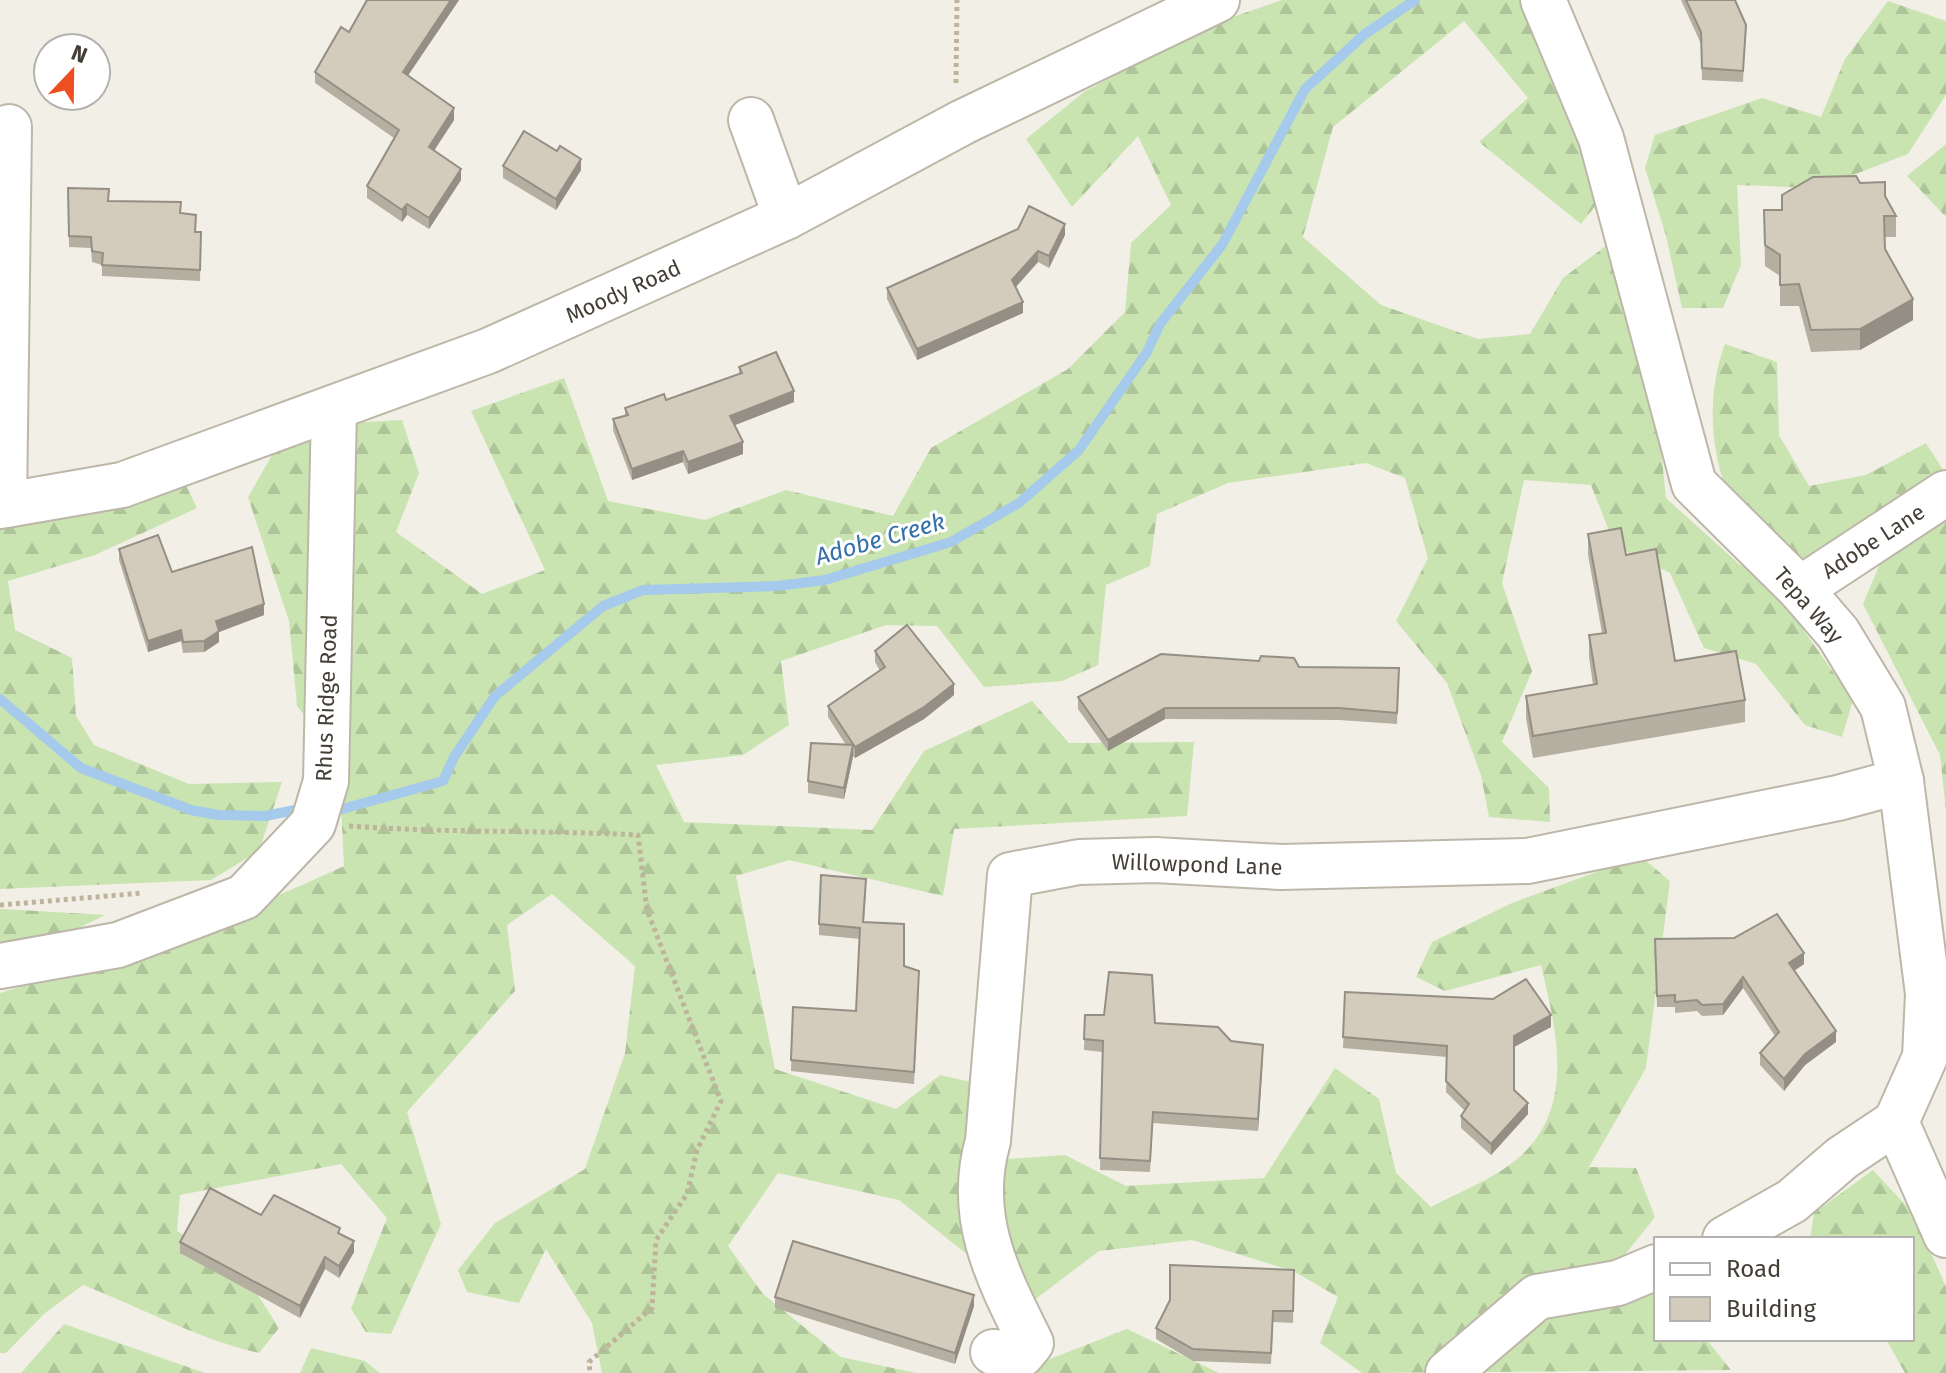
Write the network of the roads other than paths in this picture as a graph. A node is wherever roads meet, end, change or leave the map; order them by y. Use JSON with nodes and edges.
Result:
{"nodes":[{"id":1,"x":1217,"y":0,"type":"edge"},
{"id":2,"x":1543,"y":0,"type":"edge"},
{"id":3,"x":751,"y":120,"type":"dead end"},
{"id":4,"x":9,"y":127,"type":"dead end"},
{"id":5,"x":786,"y":217,"type":"junction"},
{"id":6,"x":334,"y":409,"type":"junction"},
{"id":7,"x":1946,"y":493,"type":"edge"},
{"id":8,"x":2,"y":505,"type":"edge"},
{"id":9,"x":1800,"y":589,"type":"junction"},
{"id":10,"x":1901,"y":781,"type":"junction"},
{"id":11,"x":0,"y":966,"type":"edge"},
{"id":12,"x":1937,"y":986,"type":"edge"},
{"id":13,"x":1896,"y":1122,"type":"junction"},
{"id":14,"x":1946,"y":1235,"type":"edge"},
{"id":15,"x":1729,"y":1237,"type":"edge"},
{"id":16,"x":1654,"y":1268,"type":"edge"},
{"id":17,"x":993,"y":1352,"type":"dead end"},
{"id":18,"x":1448,"y":1373,"type":"edge"}],
"edges":[{"from":1,"to":5,"type":"street","name":"Moody Road"},
{"from":2,"to":9,"type":"street","name":"Tepa Way"},
{"from":3,"to":5,"type":"street"},
{"from":4,"to":8,"type":"street"},
{"from":5,"to":6,"type":"street","name":"Moody Road"},
{"from":6,"to":8,"type":"street","name":"Moody Road"},
{"from":6,"to":11,"type":"street","name":"Rhus Ridge Road"},
{"from":7,"to":9,"type":"street","name":"Adobe Lane"},
{"from":9,"to":10,"type":"street","name":"Tepa Way"},
{"from":10,"to":12,"type":"street","name":"Tepa Way"},
{"from":10,"to":17,"type":"street","name":"Willowpond Lane"},
{"from":12,"to":13,"type":"street","name":"Tepa Way"},
{"from":13,"to":14,"type":"street"},
{"from":13,"to":15,"type":"street"},
{"from":16,"to":18,"type":"street"}]}
